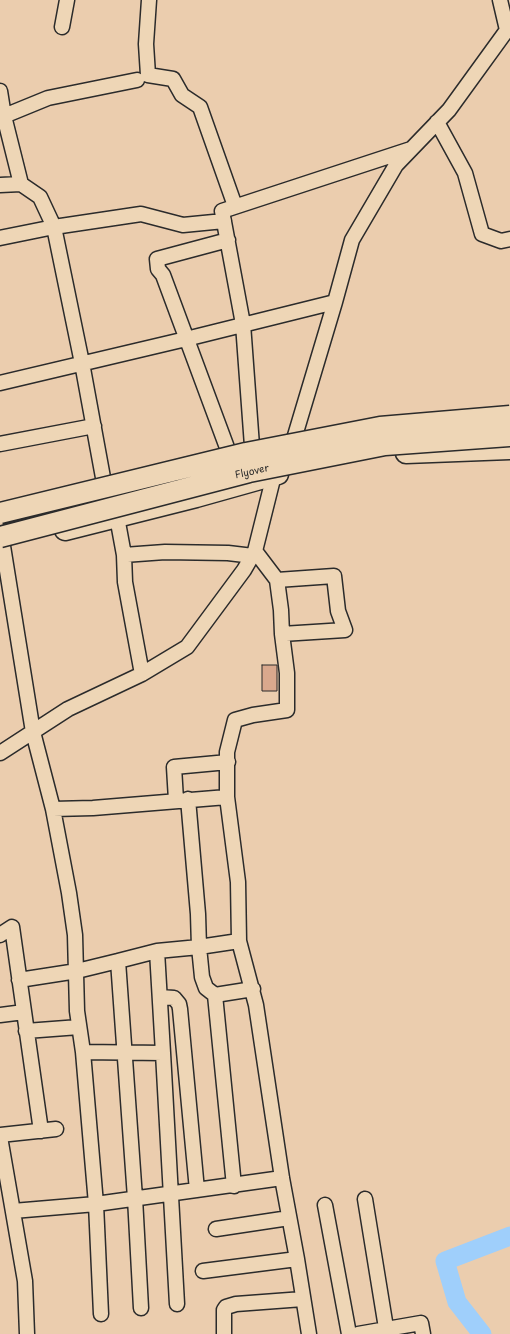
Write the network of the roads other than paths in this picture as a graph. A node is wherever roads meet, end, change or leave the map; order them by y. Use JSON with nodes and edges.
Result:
{"nodes":[{"id":1,"x":67,"y":0,"type":"edge"},
{"id":2,"x":149,"y":0,"type":"edge"},
{"id":3,"x":500,"y":0,"type":"edge"},
{"id":4,"x":62,"y":27,"type":"dead end"},
{"id":5,"x":508,"y":29,"type":"edge"},
{"id":6,"x":137,"y":80,"type":"dead end"},
{"id":7,"x":0,"y":92,"type":"edge"},
{"id":8,"x":4,"y":116,"type":"junction"},
{"id":9,"x":437,"y":122,"type":"junction"},
{"id":10,"x":411,"y":149,"type":"junction"},
{"id":11,"x":21,"y":184,"type":"junction"},
{"id":12,"x":0,"y":185,"type":"edge"},
{"id":13,"x":234,"y":206,"type":"junction"},
{"id":14,"x":224,"y":220,"type":"junction"},
{"id":15,"x":54,"y":227,"type":"junction"},
{"id":16,"x":0,"y":238,"type":"edge"},
{"id":17,"x":510,"y":239,"type":"edge"},
{"id":18,"x":228,"y":240,"type":"junction"},
{"id":19,"x":335,"y":302,"type":"junction"},
{"id":20,"x":243,"y":324,"type":"junction"},
{"id":21,"x":186,"y":339,"type":"junction"},
{"id":22,"x":82,"y":364,"type":"junction"},
{"id":23,"x":0,"y":384,"type":"edge"},
{"id":24,"x":510,"y":415,"type":"edge"},
{"id":25,"x":94,"y":426,"type":"junction"},
{"id":26,"x":510,"y":436,"type":"edge"},
{"id":27,"x":294,"y":439,"type":"junction"},
{"id":28,"x":0,"y":444,"type":"edge"},
{"id":29,"x":252,"y":446,"type":"junction"},
{"id":30,"x":510,"y":448,"type":"edge"},
{"id":31,"x":229,"y":453,"type":"junction"},
{"id":32,"x":274,"y":475,"type":"junction"},
{"id":33,"x":124,"y":477,"type":"junction"},
{"id":34,"x":104,"y":483,"type":"junction"},
{"id":35,"x":0,"y":509,"type":"edge"},
{"id":36,"x":0,"y":513,"type":"edge"},
{"id":37,"x":125,"y":515,"type":"junction"},
{"id":38,"x":1,"y":543,"type":"edge"},
{"id":39,"x":254,"y":553,"type":"junction"},
{"id":40,"x":124,"y":555,"type":"junction"},
{"id":41,"x":277,"y":580,"type":"junction"},
{"id":42,"x":282,"y":634,"type":"junction"},
{"id":43,"x":142,"y":674,"type":"junction"},
{"id":44,"x":33,"y":732,"type":"junction"},
{"id":45,"x":1,"y":750,"type":"edge"},
{"id":46,"x":228,"y":762,"type":"junction"},
{"id":47,"x":227,"y":797,"type":"junction"},
{"id":48,"x":182,"y":800,"type":"junction"},
{"id":49,"x":54,"y":810,"type":"junction"},
{"id":50,"x":0,"y":935,"type":"edge"},
{"id":51,"x":239,"y":941,"type":"junction"},
{"id":52,"x":199,"y":947,"type":"junction"},
{"id":53,"x":157,"y":951,"type":"junction"},
{"id":54,"x":118,"y":961,"type":"junction"},
{"id":55,"x":77,"y":971,"type":"junction"},
{"id":56,"x":19,"y":980,"type":"junction"},
{"id":57,"x":252,"y":989,"type":"junction"},
{"id":58,"x":215,"y":995,"type":"junction"},
{"id":59,"x":160,"y":997,"type":"junction"},
{"id":60,"x":24,"y":1012,"type":"junction"},
{"id":61,"x":0,"y":1015,"type":"edge"},
{"id":62,"x":79,"y":1026,"type":"junction"},
{"id":63,"x":26,"y":1031,"type":"junction"},
{"id":64,"x":83,"y":1052,"type":"junction"},
{"id":65,"x":125,"y":1052,"type":"junction"},
{"id":66,"x":163,"y":1053,"type":"junction"},
{"id":67,"x":56,"y":1129,"type":"dead end"},
{"id":68,"x":42,"y":1130,"type":"junction"},
{"id":69,"x":0,"y":1136,"type":"edge"},
{"id":70,"x":282,"y":1178,"type":"junction"},
{"id":71,"x":234,"y":1186,"type":"junction"},
{"id":72,"x":197,"y":1190,"type":"junction"},
{"id":73,"x":171,"y":1194,"type":"junction"},
{"id":74,"x":135,"y":1198,"type":"junction"},
{"id":75,"x":365,"y":1198,"type":"dead end"},
{"id":76,"x":96,"y":1204,"type":"junction"},
{"id":77,"x":325,"y":1205,"type":"dead end"},
{"id":78,"x":13,"y":1211,"type":"junction"},
{"id":79,"x":289,"y":1218,"type":"junction"},
{"id":80,"x":216,"y":1229,"type":"dead end"},
{"id":81,"x":297,"y":1259,"type":"junction"},
{"id":82,"x":203,"y":1271,"type":"dead end"},
{"id":83,"x":303,"y":1298,"type":"junction"},
{"id":84,"x":177,"y":1304,"type":"dead end"},
{"id":85,"x":140,"y":1308,"type":"dead end"},
{"id":86,"x":101,"y":1314,"type":"dead end"},
{"id":87,"x":387,"y":1331,"type":"edge"},
{"id":88,"x":27,"y":1334,"type":"edge"},
{"id":89,"x":224,"y":1334,"type":"edge"},
{"id":90,"x":308,"y":1334,"type":"edge"},
{"id":91,"x":349,"y":1334,"type":"edge"},
{"id":92,"x":358,"y":1334,"type":"edge"},
{"id":93,"x":423,"y":1334,"type":"edge"}],
"edges":[{"from":1,"to":4,"type":"street"},
{"from":2,"to":13,"type":"street"},
{"from":3,"to":5,"type":"street"},
{"from":5,"to":9,"type":"street"},
{"from":6,"to":8,"type":"street"},
{"from":7,"to":8,"type":"street"},
{"from":8,"to":11,"type":"street"},
{"from":9,"to":10,"type":"street"},
{"from":9,"to":17,"type":"street"},
{"from":10,"to":13,"type":"street"},
{"from":10,"to":19,"type":"street"},
{"from":11,"to":12,"type":"street"},
{"from":11,"to":15,"type":"street"},
{"from":13,"to":14,"type":"street"},
{"from":14,"to":15,"type":"street"},
{"from":14,"to":18,"type":"street"},
{"from":15,"to":16,"type":"street"},
{"from":15,"to":22,"type":"street"},
{"from":18,"to":20,"type":"street"},
{"from":18,"to":21,"type":"street"},
{"from":19,"to":20,"type":"street"},
{"from":19,"to":27,"type":"street"},
{"from":20,"to":21,"type":"street"},
{"from":20,"to":29,"type":"street"},
{"from":21,"to":22,"type":"street"},
{"from":21,"to":31,"type":"street"},
{"from":22,"to":23,"type":"street"},
{"from":22,"to":25,"type":"street"},
{"from":24,"to":27,"type":"highway"},
{"from":24,"to":36,"type":"highway","name":"Flyover","bridge":true},
{"from":25,"to":28,"type":"street"},
{"from":25,"to":34,"type":"street"},
{"from":26,"to":38,"type":"highway","name":"Flyover","bridge":true},
{"from":27,"to":29,"type":"highway"},
{"from":29,"to":31,"type":"highway"},
{"from":29,"to":32,"type":"street"},
{"from":30,"to":32,"type":"highway"},
{"from":31,"to":33,"type":"highway"},
{"from":32,"to":37,"type":"highway"},
{"from":32,"to":39,"type":"street"},
{"from":33,"to":34,"type":"highway"},
{"from":33,"to":37,"type":"highway"},
{"from":34,"to":35,"type":"highway"},
{"from":37,"to":38,"type":"highway"},
{"from":37,"to":40,"type":"street"},
{"from":38,"to":44,"type":"street"},
{"from":39,"to":40,"type":"street"},
{"from":39,"to":41,"type":"street"},
{"from":39,"to":43,"type":"street"},
{"from":40,"to":43,"type":"street"},
{"from":41,"to":42,"type":"street"},
{"from":41,"to":42,"type":"street"},
{"from":42,"to":46,"type":"street"},
{"from":43,"to":44,"type":"street"},
{"from":44,"to":45,"type":"street"},
{"from":44,"to":49,"type":"street"},
{"from":46,"to":47,"type":"street"},
{"from":46,"to":48,"type":"street"},
{"from":47,"to":48,"type":"street"},
{"from":47,"to":51,"type":"street"},
{"from":48,"to":49,"type":"street"},
{"from":48,"to":52,"type":"street"},
{"from":49,"to":55,"type":"street"},
{"from":50,"to":56,"type":"street"},
{"from":51,"to":52,"type":"street"},
{"from":51,"to":57,"type":"street"},
{"from":52,"to":53,"type":"street"},
{"from":52,"to":58,"type":"street"},
{"from":53,"to":54,"type":"street"},
{"from":53,"to":59,"type":"street"},
{"from":54,"to":55,"type":"street"},
{"from":54,"to":65,"type":"street"},
{"from":55,"to":56,"type":"street"},
{"from":55,"to":62,"type":"street"},
{"from":56,"to":60,"type":"street"},
{"from":57,"to":58,"type":"street"},
{"from":57,"to":70,"type":"street"},
{"from":58,"to":71,"type":"street"},
{"from":59,"to":66,"type":"street"},
{"from":59,"to":72,"type":"street"},
{"from":60,"to":61,"type":"street"},
{"from":60,"to":63,"type":"street"},
{"from":62,"to":63,"type":"street"},
{"from":62,"to":64,"type":"street"},
{"from":63,"to":68,"type":"street"},
{"from":64,"to":65,"type":"street"},
{"from":64,"to":76,"type":"street"},
{"from":65,"to":66,"type":"street"},
{"from":65,"to":74,"type":"street"},
{"from":66,"to":73,"type":"street"},
{"from":67,"to":68,"type":"street"},
{"from":68,"to":69,"type":"street"},
{"from":69,"to":78,"type":"street"},
{"from":70,"to":71,"type":"street"},
{"from":70,"to":79,"type":"street"},
{"from":71,"to":72,"type":"street"},
{"from":72,"to":73,"type":"street"},
{"from":73,"to":74,"type":"street"},
{"from":73,"to":84,"type":"street"},
{"from":74,"to":76,"type":"street"},
{"from":74,"to":85,"type":"street"},
{"from":75,"to":87,"type":"street"},
{"from":76,"to":78,"type":"street"},
{"from":76,"to":86,"type":"street"},
{"from":77,"to":91,"type":"street"},
{"from":78,"to":88,"type":"street"},
{"from":79,"to":80,"type":"street"},
{"from":79,"to":81,"type":"street"},
{"from":81,"to":82,"type":"street"},
{"from":81,"to":83,"type":"street"},
{"from":83,"to":89,"type":"street"},
{"from":83,"to":90,"type":"street"},
{"from":87,"to":92,"type":"street"},
{"from":87,"to":93,"type":"street"}]}
